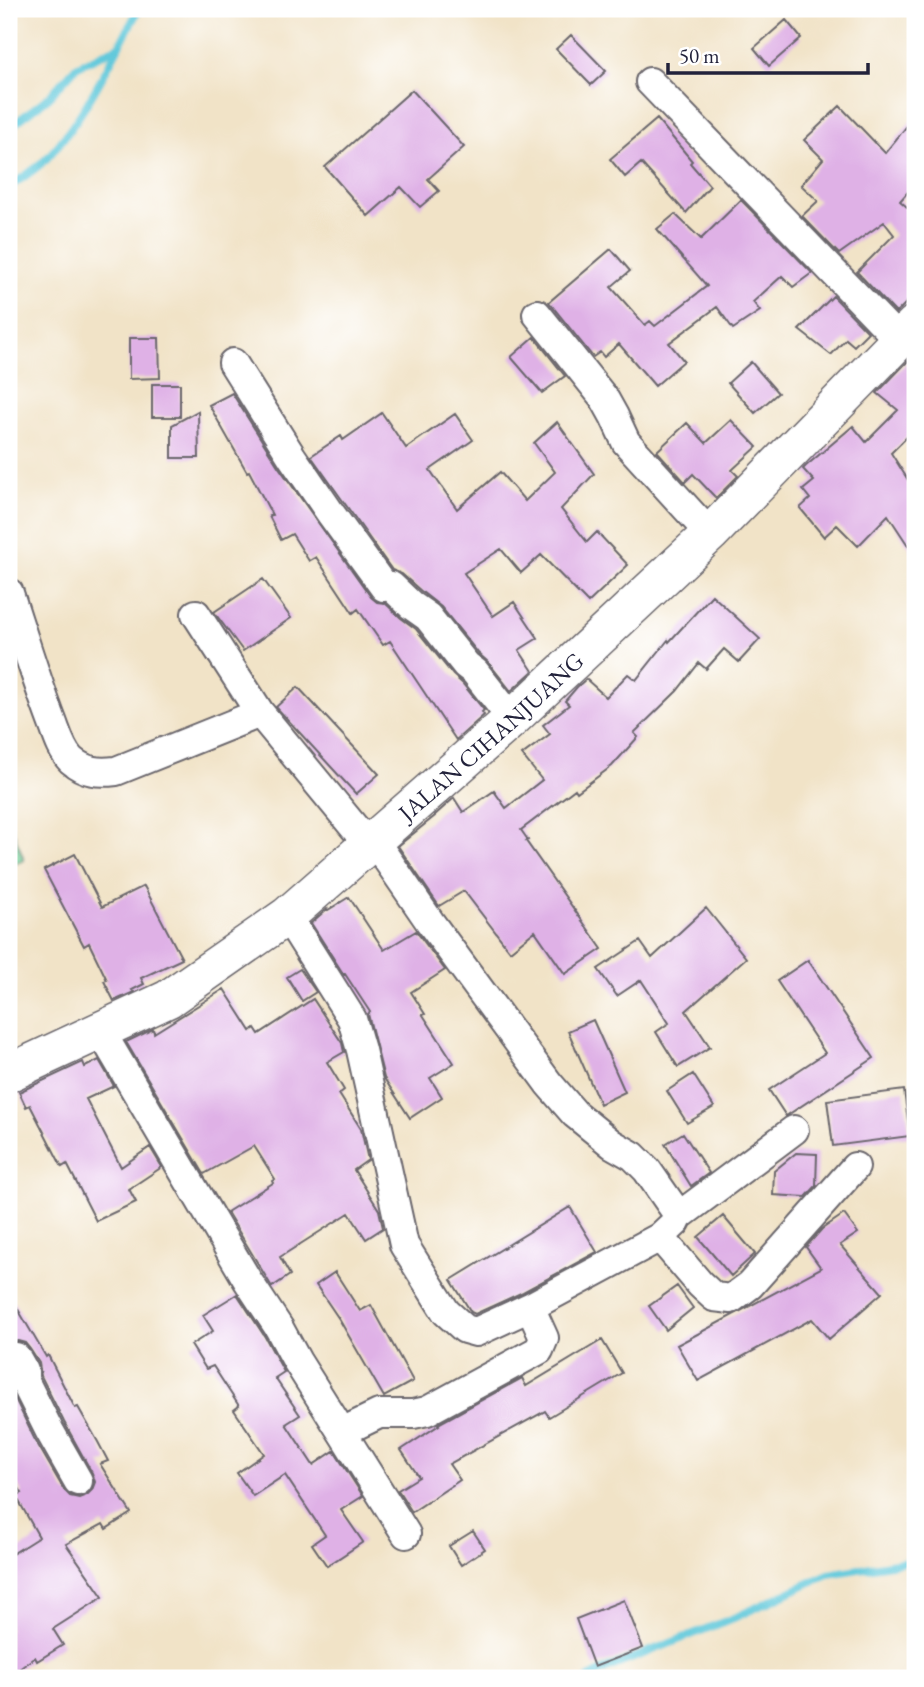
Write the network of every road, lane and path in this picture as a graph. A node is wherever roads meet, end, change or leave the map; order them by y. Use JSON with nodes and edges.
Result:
{"nodes":[{"id":1,"x":650,"y":82,"type":"dead end"},
{"id":2,"x":537,"y":314,"type":"dead end"},
{"id":3,"x":907,"y":332,"type":"edge"},
{"id":4,"x":233,"y":363,"type":"dead end"},
{"id":5,"x":710,"y":534,"type":"junction"},
{"id":6,"x":9,"y":593,"type":"edge"},
{"id":7,"x":195,"y":614,"type":"dead end"},
{"id":8,"x":260,"y":713,"type":"junction"},
{"id":9,"x":512,"y":719,"type":"junction"},
{"id":10,"x":371,"y":842,"type":"junction"},
{"id":11,"x":288,"y":916,"type":"junction"},
{"id":12,"x":100,"y":1030,"type":"junction"},
{"id":13,"x":9,"y":1073,"type":"edge"},
{"id":14,"x":794,"y":1130,"type":"dead end"},
{"id":15,"x":855,"y":1167,"type":"dead end"},
{"id":16,"x":679,"y":1216,"type":"junction"},
{"id":17,"x":660,"y":1237,"type":"junction"},
{"id":18,"x":530,"y":1307,"type":"junction"},
{"id":19,"x":9,"y":1360,"type":"edge"},
{"id":20,"x":342,"y":1432,"type":"junction"},
{"id":21,"x":78,"y":1481,"type":"dead end"},
{"id":22,"x":406,"y":1534,"type":"dead end"}],
"edges":[{"from":1,"to":3,"type":"street"},
{"from":2,"to":5,"type":"street"},
{"from":3,"to":5,"type":"main road","name":"JALAN CIHANJUANG"},
{"from":4,"to":9,"type":"street"},
{"from":5,"to":9,"type":"main road","name":"JALAN CIHANJUANG"},
{"from":6,"to":8,"type":"street"},
{"from":7,"to":8,"type":"street"},
{"from":8,"to":10,"type":"street"},
{"from":9,"to":10,"type":"main road","name":"JALAN CIHANJUANG"},
{"from":10,"to":11,"type":"main road","name":"JALAN CIHANJUANG"},
{"from":10,"to":16,"type":"street"},
{"from":11,"to":12,"type":"main road","name":"JALAN CIHANJUANG"},
{"from":11,"to":18,"type":"street"},
{"from":12,"to":13,"type":"main road","name":"JALAN CIHANJUANG"},
{"from":12,"to":20,"type":"street"},
{"from":14,"to":16,"type":"street"},
{"from":15,"to":17,"type":"street"},
{"from":16,"to":17,"type":"street"},
{"from":17,"to":18,"type":"street"},
{"from":18,"to":20,"type":"street"},
{"from":19,"to":21,"type":"street"},
{"from":20,"to":22,"type":"street"}]}
